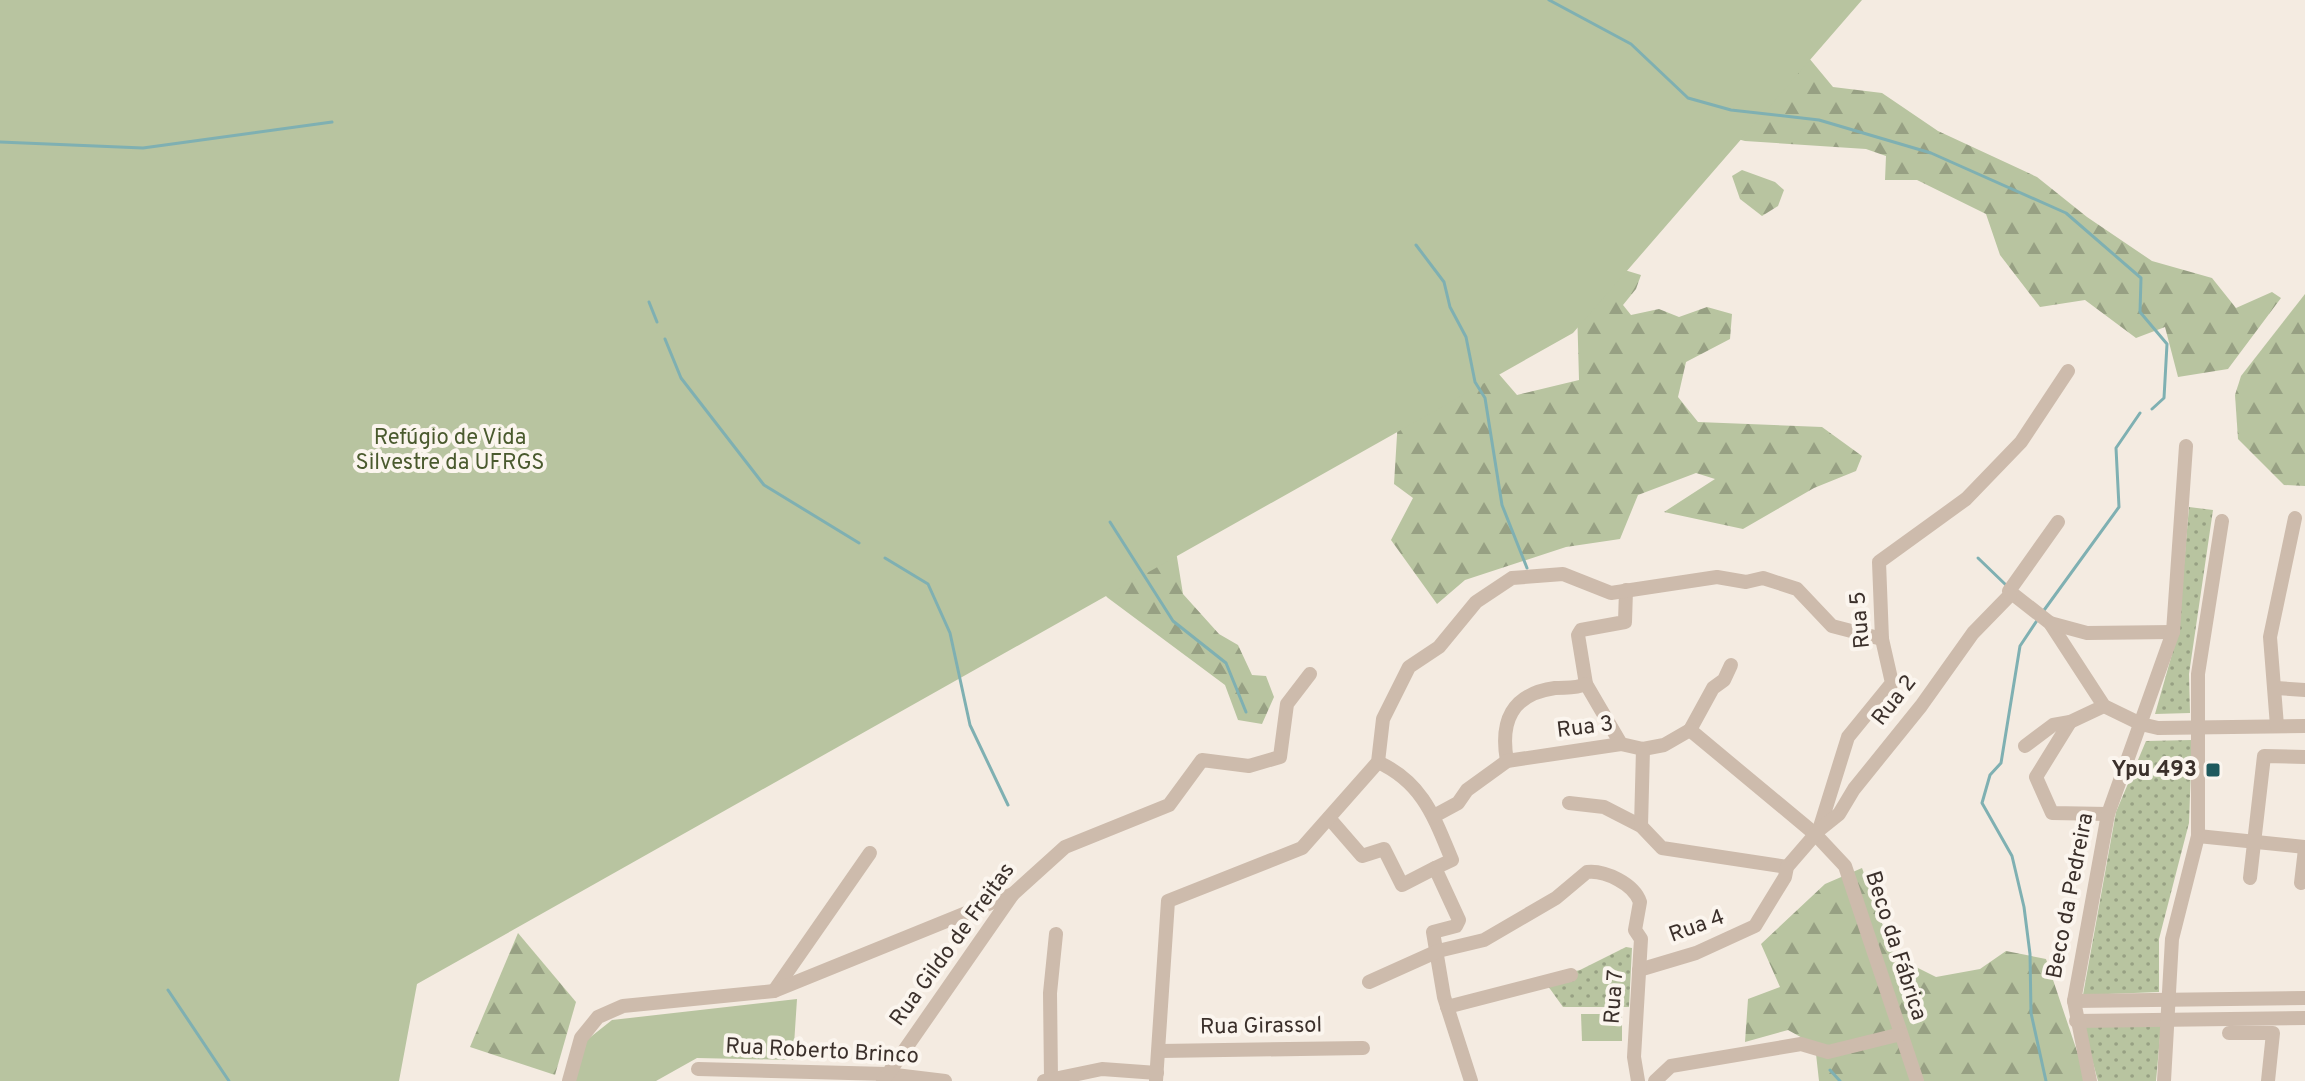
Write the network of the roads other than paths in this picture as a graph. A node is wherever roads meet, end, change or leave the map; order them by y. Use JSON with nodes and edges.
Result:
{"nodes":[{"id":1,"x":2068,"y":371,"type":"dead end"},
{"id":2,"x":2186,"y":446,"type":"dead end"},
{"id":3,"x":2295,"y":518,"type":"dead end"},
{"id":4,"x":2222,"y":521,"type":"dead end"},
{"id":5,"x":2058,"y":522,"type":"dead end"},
{"id":6,"x":1626,"y":590,"type":"junction"},
{"id":7,"x":2010,"y":593,"type":"junction"},
{"id":8,"x":2050,"y":623,"type":"junction"},
{"id":9,"x":2173,"y":632,"type":"junction"},
{"id":10,"x":1882,"y":639,"type":"junction"},
{"id":11,"x":1731,"y":665,"type":"dead end"},
{"id":12,"x":1310,"y":674,"type":"dead end"},
{"id":13,"x":1586,"y":684,"type":"junction"},
{"id":14,"x":2276,"y":688,"type":"junction"},
{"id":15,"x":2305,"y":690,"type":"edge"},
{"id":16,"x":2104,"y":706,"type":"junction"},
{"id":17,"x":2070,"y":722,"type":"junction"},
{"id":18,"x":2141,"y":724,"type":"junction"},
{"id":19,"x":2277,"y":726,"type":"junction"},
{"id":20,"x":2305,"y":726,"type":"edge"},
{"id":21,"x":2200,"y":728,"type":"junction"},
{"id":22,"x":1690,"y":730,"type":"junction"},
{"id":23,"x":1621,"y":744,"type":"junction"},
{"id":24,"x":2025,"y":746,"type":"dead end"},
{"id":25,"x":1643,"y":749,"type":"junction"},
{"id":26,"x":2305,"y":757,"type":"edge"},
{"id":27,"x":1507,"y":761,"type":"junction"},
{"id":28,"x":1378,"y":762,"type":"junction"},
{"id":29,"x":1569,"y":803,"type":"dead end"},
{"id":30,"x":2108,"y":814,"type":"junction"},
{"id":31,"x":1434,"y":816,"type":"junction"},
{"id":32,"x":1329,"y":818,"type":"junction"},
{"id":33,"x":1641,"y":826,"type":"junction"},
{"id":34,"x":1817,"y":832,"type":"junction"},
{"id":35,"x":2198,"y":836,"type":"junction"},
{"id":36,"x":2254,"y":842,"type":"junction"},
{"id":37,"x":2305,"y":848,"type":"edge"},
{"id":38,"x":870,"y":853,"type":"dead end"},
{"id":39,"x":1787,"y":867,"type":"junction"},
{"id":40,"x":1435,"y":868,"type":"junction"},
{"id":41,"x":2250,"y":878,"type":"dead end"},
{"id":42,"x":2301,"y":883,"type":"dead end"},
{"id":43,"x":1013,"y":894,"type":"junction"},
{"id":44,"x":1056,"y":934,"type":"dead end"},
{"id":45,"x":1438,"y":951,"type":"junction"},
{"id":46,"x":1639,"y":970,"type":"junction"},
{"id":47,"x":1571,"y":975,"type":"dead end"},
{"id":48,"x":1369,"y":982,"type":"dead end"},
{"id":49,"x":774,"y":991,"type":"junction"},
{"id":50,"x":2305,"y":998,"type":"edge"},
{"id":51,"x":2168,"y":1000,"type":"junction"},
{"id":52,"x":2074,"y":1001,"type":"junction"},
{"id":53,"x":1447,"y":1007,"type":"junction"},
{"id":54,"x":2305,"y":1018,"type":"edge"},
{"id":55,"x":2169,"y":1019,"type":"junction"},
{"id":56,"x":2076,"y":1021,"type":"junction"},
{"id":57,"x":2229,"y":1033,"type":"dead end"},
{"id":58,"x":1901,"y":1034,"type":"junction"},
{"id":59,"x":1363,"y":1048,"type":"dead end"},
{"id":60,"x":1160,"y":1051,"type":"junction"},
{"id":61,"x":698,"y":1069,"type":"dead end"},
{"id":62,"x":1156,"y":1077,"type":"edge"},
{"id":63,"x":885,"y":1078,"type":"edge"},
{"id":64,"x":1047,"y":1080,"type":"edge"},
{"id":65,"x":569,"y":1081,"type":"edge"},
{"id":66,"x":945,"y":1081,"type":"edge"},
{"id":67,"x":1471,"y":1081,"type":"edge"},
{"id":68,"x":1638,"y":1081,"type":"edge"},
{"id":69,"x":1655,"y":1081,"type":"edge"},
{"id":70,"x":1917,"y":1081,"type":"edge"},
{"id":71,"x":2090,"y":1081,"type":"edge"},
{"id":72,"x":2168,"y":1081,"type":"edge"},
{"id":73,"x":2268,"y":1081,"type":"edge"}],
"edges":[{"from":1,"to":10,"type":"street","name":"Rua 5"},
{"from":2,"to":9,"type":"street","name":"Beco da Pedreira"},
{"from":3,"to":14,"type":"street"},
{"from":4,"to":21,"type":"street"},
{"from":5,"to":7,"type":"street","name":"Rua 2"},
{"from":6,"to":10,"type":"street"},
{"from":6,"to":13,"type":"street"},
{"from":6,"to":28,"type":"street"},
{"from":7,"to":8,"type":"street"},
{"from":7,"to":34,"type":"street","name":"Rua 2"},
{"from":8,"to":9,"type":"street"},
{"from":8,"to":16,"type":"street"},
{"from":9,"to":18,"type":"street","name":"Beco da Pedreira"},
{"from":10,"to":34,"type":"street","name":"Rua 5"},
{"from":11,"to":22,"type":"street"},
{"from":12,"to":43,"type":"street","name":"Rua Gildo de Freitas"},
{"from":13,"to":23,"type":"street"},
{"from":13,"to":27,"type":"street"},
{"from":14,"to":15,"type":"street"},
{"from":14,"to":19,"type":"street"},
{"from":16,"to":17,"type":"street"},
{"from":16,"to":18,"type":"street"},
{"from":17,"to":24,"type":"street"},
{"from":17,"to":30,"type":"street"},
{"from":18,"to":21,"type":"street"},
{"from":18,"to":30,"type":"street","name":"Beco da Pedreira"},
{"from":19,"to":20,"type":"street"},
{"from":19,"to":21,"type":"street"},
{"from":21,"to":35,"type":"street"},
{"from":22,"to":25,"type":"street","name":"Rua 3"},
{"from":22,"to":34,"type":"street"},
{"from":23,"to":25,"type":"street","name":"Rua 3"},
{"from":23,"to":27,"type":"street","name":"Rua 3"},
{"from":25,"to":33,"type":"street"},
{"from":26,"to":36,"type":"street"},
{"from":27,"to":31,"type":"street","name":"Rua 3"},
{"from":28,"to":31,"type":"street"},
{"from":28,"to":32,"type":"street"},
{"from":29,"to":33,"type":"street"},
{"from":30,"to":52,"type":"street","name":"Beco da Pedreira"},
{"from":31,"to":40,"type":"street"},
{"from":32,"to":40,"type":"street"},
{"from":32,"to":60,"type":"street"},
{"from":33,"to":39,"type":"street"},
{"from":34,"to":39,"type":"street","name":"Rua 4"},
{"from":34,"to":58,"type":"street","name":"Beco da Fábrica"},
{"from":35,"to":36,"type":"street"},
{"from":35,"to":51,"type":"street"},
{"from":36,"to":37,"type":"street"},
{"from":36,"to":41,"type":"street"},
{"from":37,"to":42,"type":"street"},
{"from":38,"to":49,"type":"street"},
{"from":39,"to":46,"type":"street","name":"Rua 4"},
{"from":40,"to":45,"type":"street"},
{"from":43,"to":49,"type":"street"},
{"from":43,"to":63,"type":"street","name":"Rua Gildo de Freitas"},
{"from":44,"to":64,"type":"street"},
{"from":45,"to":46,"type":"street","name":"Rua 7"},
{"from":45,"to":48,"type":"street"},
{"from":45,"to":53,"type":"street"},
{"from":46,"to":68,"type":"street","name":"Rua 7"},
{"from":47,"to":53,"type":"street"},
{"from":49,"to":65,"type":"street"},
{"from":50,"to":51,"type":"street"},
{"from":51,"to":52,"type":"street"},
{"from":51,"to":55,"type":"street"},
{"from":52,"to":56,"type":"street","name":"Beco da Pedreira"},
{"from":53,"to":67,"type":"street"},
{"from":54,"to":55,"type":"street"},
{"from":55,"to":56,"type":"street"},
{"from":55,"to":72,"type":"street"},
{"from":56,"to":71,"type":"street","name":"Beco da Pedreira"},
{"from":57,"to":73,"type":"street"},
{"from":58,"to":69,"type":"street"},
{"from":58,"to":70,"type":"street","name":"Beco da Fábrica"},
{"from":59,"to":60,"type":"street","name":"Rua Girassol"},
{"from":60,"to":62,"type":"street"},
{"from":61,"to":63,"type":"street","name":"Rua Roberto Brinco"},
{"from":62,"to":64,"type":"street"},
{"from":63,"to":66,"type":"street","name":"Rua Roberto Brinco"}]}
